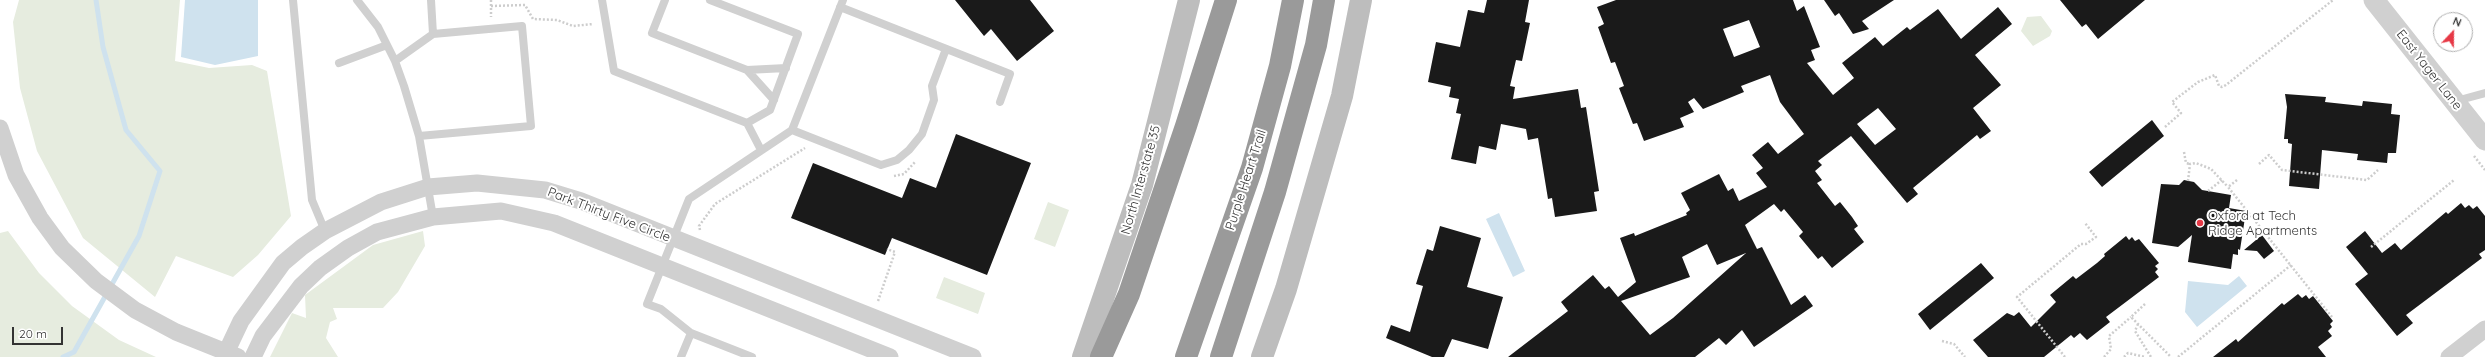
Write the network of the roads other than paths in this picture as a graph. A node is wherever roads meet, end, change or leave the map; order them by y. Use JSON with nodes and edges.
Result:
{"nodes":[{"id":1,"x":293,"y":0,"type":"edge"},
{"id":2,"x":357,"y":0,"type":"edge"},
{"id":3,"x":431,"y":0,"type":"edge"},
{"id":4,"x":602,"y":0,"type":"edge"},
{"id":5,"x":665,"y":0,"type":"edge"},
{"id":6,"x":710,"y":0,"type":"edge"},
{"id":7,"x":1189,"y":0,"type":"edge"},
{"id":8,"x":1226,"y":0,"type":"edge"},
{"id":9,"x":1293,"y":0,"type":"edge"},
{"id":10,"x":1324,"y":0,"type":"edge"},
{"id":11,"x":1361,"y":0,"type":"edge"},
{"id":12,"x":2374,"y":0,"type":"edge"},
{"id":13,"x":841,"y":4,"type":"edge"},
{"id":14,"x":433,"y":34,"type":"junction"},
{"id":15,"x":387,"y":45,"type":"junction"},
{"id":16,"x":946,"y":49,"type":"junction"},
{"id":17,"x":395,"y":61,"type":"junction"},
{"id":18,"x":339,"y":63,"type":"dead end"},
{"id":19,"x":786,"y":68,"type":"junction"},
{"id":20,"x":747,"y":70,"type":"junction"},
{"id":21,"x":2485,"y":93,"type":"edge"},
{"id":22,"x":774,"y":100,"type":"junction"},
{"id":23,"x":1000,"y":102,"type":"dead end"},
{"id":24,"x":2453,"y":102,"type":"junction"},
{"id":25,"x":747,"y":123,"type":"junction"},
{"id":26,"x":0,"y":128,"type":"edge"},
{"id":27,"x":792,"y":130,"type":"junction"},
{"id":28,"x":418,"y":136,"type":"junction"},
{"id":29,"x":2485,"y":140,"type":"edge"},
{"id":30,"x":761,"y":150,"type":"junction"},
{"id":31,"x":428,"y":187,"type":"junction"},
{"id":32,"x":433,"y":217,"type":"junction"},
{"id":33,"x":325,"y":231,"type":"junction"},
{"id":34,"x":673,"y":239,"type":"junction"},
{"id":35,"x":662,"y":268,"type":"junction"},
{"id":36,"x":2485,"y":329,"type":"edge"},
{"id":37,"x":690,"y":333,"type":"junction"},
{"id":38,"x":229,"y":355,"type":"edge"},
{"id":39,"x":252,"y":357,"type":"edge"},
{"id":40,"x":681,"y":357,"type":"edge"},
{"id":41,"x":752,"y":357,"type":"edge"},
{"id":42,"x":890,"y":357,"type":"edge"},
{"id":43,"x":973,"y":357,"type":"edge"},
{"id":44,"x":1083,"y":357,"type":"edge"},
{"id":45,"x":1101,"y":357,"type":"edge"},
{"id":46,"x":1186,"y":357,"type":"edge"},
{"id":47,"x":1221,"y":357,"type":"edge"},
{"id":48,"x":1262,"y":357,"type":"edge"},
{"id":49,"x":2449,"y":357,"type":"edge"}],
"edges":[{"from":1,"to":33,"type":"lane"},
{"from":2,"to":15,"type":"lane"},
{"from":3,"to":14,"type":"lane"},
{"from":4,"to":25,"type":"lane"},
{"from":5,"to":20,"type":"lane"},
{"from":6,"to":19,"type":"lane"},
{"from":7,"to":44,"type":"main road","name":"North Interstate 35"},
{"from":8,"to":45,"type":"highway"},
{"from":9,"to":46,"type":"highway","name":"Purple Heart Trail"},
{"from":10,"to":47,"type":"highway"},
{"from":11,"to":48,"type":"main road"},
{"from":12,"to":24,"type":"street","name":"East Yager Lane"},
{"from":13,"to":16,"type":"lane"},
{"from":13,"to":27,"type":"lane"},
{"from":14,"to":17,"type":"lane"},
{"from":14,"to":28,"type":"lane"},
{"from":15,"to":17,"type":"lane"},
{"from":15,"to":18,"type":"lane"},
{"from":16,"to":23,"type":"lane"},
{"from":16,"to":27,"type":"lane"},
{"from":17,"to":28,"type":"lane"},
{"from":19,"to":20,"type":"lane"},
{"from":19,"to":22,"type":"lane"},
{"from":20,"to":22,"type":"lane"},
{"from":21,"to":24,"type":"lane"},
{"from":22,"to":25,"type":"lane"},
{"from":24,"to":29,"type":"street","name":"East Yager Lane"},
{"from":25,"to":30,"type":"lane"},
{"from":26,"to":38,"type":"street"},
{"from":27,"to":30,"type":"lane"},
{"from":28,"to":31,"type":"lane"},
{"from":30,"to":34,"type":"lane"},
{"from":31,"to":32,"type":"lane"},
{"from":31,"to":33,"type":"street","name":"Park Thirty Five Circle"},
{"from":31,"to":34,"type":"street","name":"Park Thirty Five Circle"},
{"from":32,"to":35,"type":"street","name":"Park Thirty Five Circle"},
{"from":32,"to":39,"type":"street","name":"Park Thirty Five Circle"},
{"from":33,"to":38,"type":"street","name":"Park Thirty Five Circle"},
{"from":34,"to":35,"type":"lane"},
{"from":34,"to":43,"type":"street","name":"Park Thirty Five Circle"},
{"from":35,"to":37,"type":"lane"},
{"from":35,"to":42,"type":"street","name":"Park Thirty Five Circle"},
{"from":36,"to":49,"type":"street"},
{"from":37,"to":40,"type":"lane"},
{"from":37,"to":41,"type":"lane"}]}
